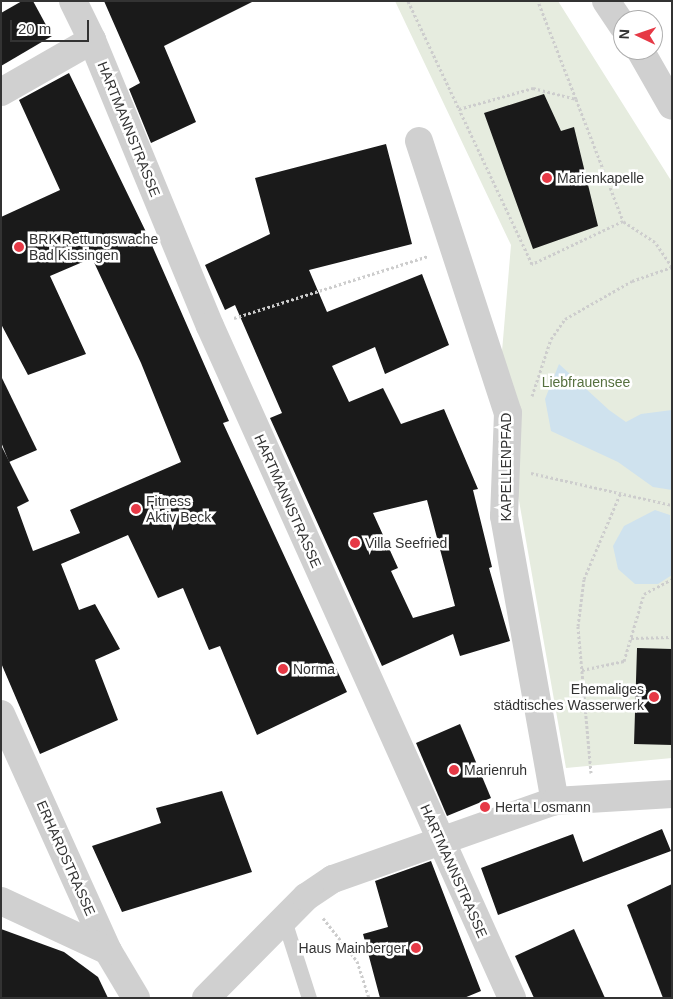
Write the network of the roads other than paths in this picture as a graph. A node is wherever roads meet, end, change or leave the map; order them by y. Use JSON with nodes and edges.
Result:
{"nodes":[{"id":1,"x":73,"y":1,"type":"edge"},
{"id":2,"x":92,"y":40,"type":"junction"},
{"id":3,"x":646,"y":60,"type":"edge"},
{"id":4,"x":1,"y":92,"type":"edge"},
{"id":5,"x":672,"y":106,"type":"edge"},
{"id":6,"x":419,"y":142,"type":"dead end"},
{"id":7,"x":1,"y":714,"type":"edge"},
{"id":8,"x":672,"y":794,"type":"edge"},
{"id":9,"x":555,"y":801,"type":"junction"},
{"id":10,"x":440,"y":840,"type":"junction"},
{"id":11,"x":1,"y":901,"type":"edge"},
{"id":12,"x":283,"y":918,"type":"junction"},
{"id":13,"x":108,"y":951,"type":"junction"},
{"id":14,"x":136,"y":998,"type":"edge"},
{"id":15,"x":206,"y":998,"type":"edge"},
{"id":16,"x":310,"y":998,"type":"edge"},
{"id":17,"x":512,"y":998,"type":"edge"}],
"edges":[{"from":1,"to":2,"type":"street","name":"HARTMANNSTRASSE"},
{"from":2,"to":4,"type":"street"},
{"from":2,"to":10,"type":"street","name":"HARTMANNSTRASSE"},
{"from":3,"to":5,"type":"street"},
{"from":6,"to":9,"type":"street","name":"KAPELLENPFAD"},
{"from":7,"to":13,"type":"street","name":"ERHARDSTRASSE"},
{"from":8,"to":9,"type":"street"},
{"from":9,"to":10,"type":"street"},
{"from":10,"to":12,"type":"street"},
{"from":10,"to":17,"type":"street","name":"HARTMANNSTRASSE"},
{"from":11,"to":13,"type":"street"},
{"from":12,"to":15,"type":"street"},
{"from":12,"to":16,"type":"lane"},
{"from":13,"to":14,"type":"street","name":"ERHARDSTRASSE"}]}
